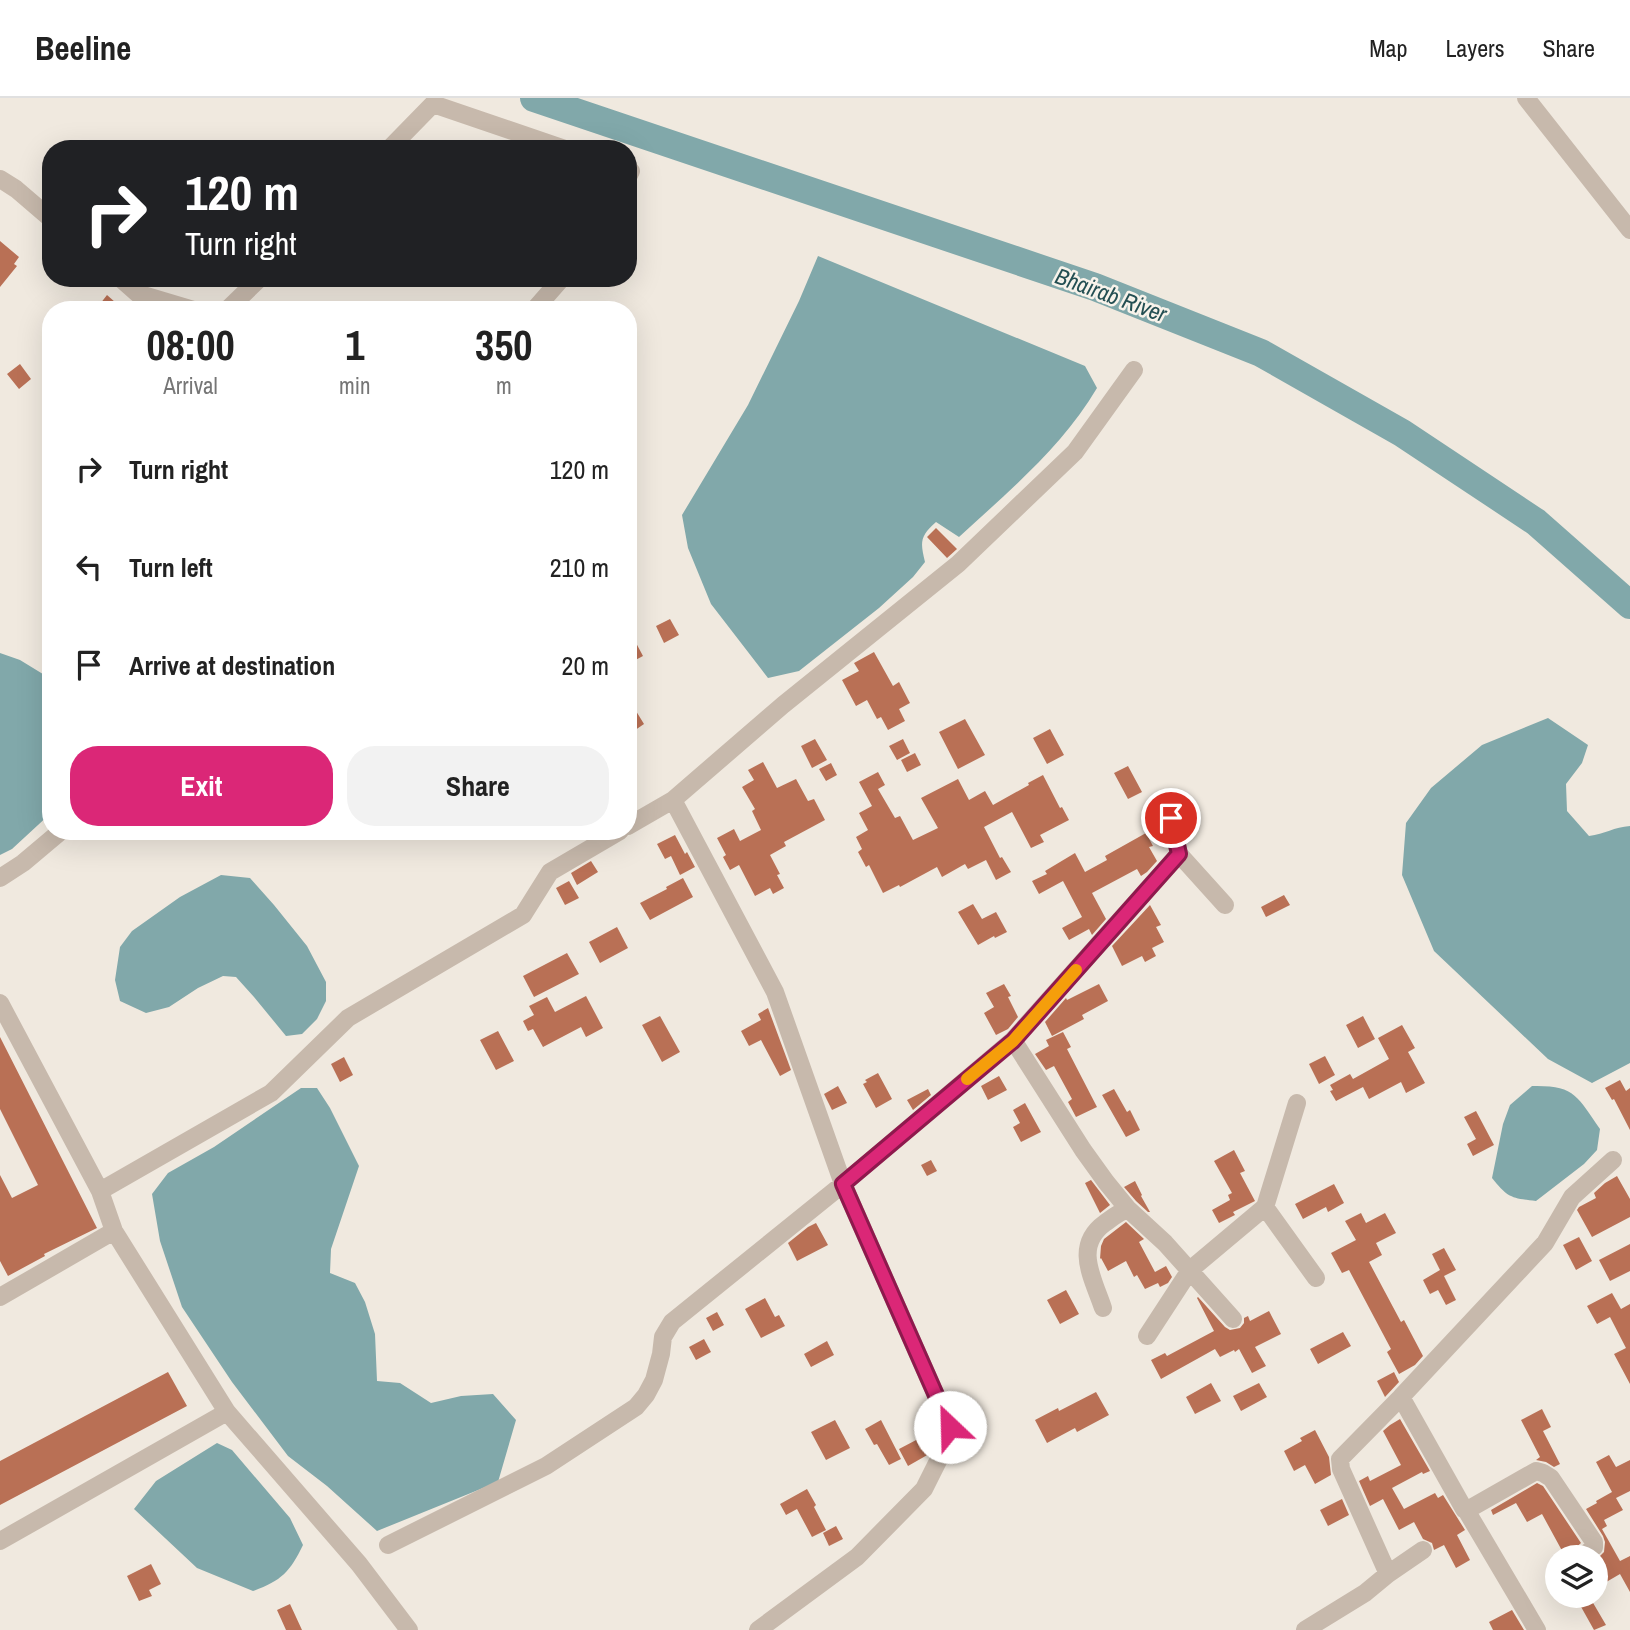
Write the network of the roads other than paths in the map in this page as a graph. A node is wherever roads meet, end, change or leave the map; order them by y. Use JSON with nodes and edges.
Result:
{"nodes":[{"id":1,"x":1526,"y":98,"type":"edge"},
{"id":2,"x":398,"y":140,"type":"edge"},
{"id":3,"x":539,"y":140,"type":"edge"},
{"id":4,"x":0,"y":179,"type":"edge"},
{"id":5,"x":42,"y":211,"type":"edge"},
{"id":6,"x":1630,"y":230,"type":"edge"},
{"id":7,"x":130,"y":287,"type":"edge"},
{"id":8,"x":251,"y":287,"type":"edge"},
{"id":9,"x":554,"y":287,"type":"edge"},
{"id":10,"x":164,"y":301,"type":"edge"},
{"id":11,"x":236,"y":301,"type":"edge"},
{"id":12,"x":542,"y":301,"type":"edge"},
{"id":13,"x":1135,"y":370,"type":"dead end"},
{"id":14,"x":673,"y":800,"type":"junction"},
{"id":15,"x":1171,"y":818,"type":"dead end"},
{"id":16,"x":637,"y":821,"type":"edge"},
{"id":17,"x":50,"y":840,"type":"edge"},
{"id":18,"x":605,"y":840,"type":"edge"},
{"id":19,"x":1179,"y":854,"type":"junction"},
{"id":20,"x":0,"y":878,"type":"edge"},
{"id":21,"x":1224,"y":905,"type":"dead end"},
{"id":22,"x":0,"y":1003,"type":"edge"},
{"id":23,"x":1013,"y":1041,"type":"junction"},
{"id":24,"x":1297,"y":1102,"type":"dead end"},
{"id":25,"x":1613,"y":1160,"type":"dead end"},
{"id":26,"x":843,"y":1184,"type":"junction"},
{"id":27,"x":100,"y":1191,"type":"junction"},
{"id":28,"x":1265,"y":1206,"type":"junction"},
{"id":29,"x":1128,"y":1209,"type":"junction"},
{"id":30,"x":114,"y":1231,"type":"junction"},
{"id":31,"x":1190,"y":1270,"type":"junction"},
{"id":32,"x":1316,"y":1278,"type":"dead end"},
{"id":33,"x":0,"y":1297,"type":"edge"},
{"id":34,"x":1103,"y":1308,"type":"dead end"},
{"id":35,"x":1233,"y":1319,"type":"dead end"},
{"id":36,"x":1147,"y":1336,"type":"dead end"},
{"id":37,"x":1401,"y":1397,"type":"junction"},
{"id":38,"x":227,"y":1412,"type":"junction"},
{"id":39,"x":1466,"y":1510,"type":"junction"},
{"id":40,"x":0,"y":1541,"type":"edge"},
{"id":41,"x":388,"y":1545,"type":"dead end"},
{"id":42,"x":1594,"y":1545,"type":"edge"},
{"id":43,"x":1423,"y":1550,"type":"dead end"},
{"id":44,"x":1388,"y":1574,"type":"junction"},
{"id":45,"x":409,"y":1630,"type":"edge"},
{"id":46,"x":758,"y":1630,"type":"edge"},
{"id":47,"x":1305,"y":1630,"type":"edge"},
{"id":48,"x":1537,"y":1630,"type":"edge"}],
"edges":[{"from":1,"to":6,"type":"street"},
{"from":2,"to":3,"type":"street"},
{"from":4,"to":5,"type":"street"},
{"from":7,"to":10,"type":"street"},
{"from":8,"to":11,"type":"street"},
{"from":9,"to":12,"type":"street"},
{"from":13,"to":14,"type":"street"},
{"from":14,"to":16,"type":"street"},
{"from":14,"to":26,"type":"street"},
{"from":15,"to":19,"type":"street"},
{"from":17,"to":20,"type":"street"},
{"from":18,"to":27,"type":"street"},
{"from":19,"to":21,"type":"street"},
{"from":19,"to":23,"type":"street"},
{"from":22,"to":27,"type":"street"},
{"from":23,"to":26,"type":"street"},
{"from":23,"to":29,"type":"street"},
{"from":24,"to":28,"type":"street"},
{"from":25,"to":37,"type":"street"},
{"from":26,"to":41,"type":"street"},
{"from":26,"to":46,"type":"street"},
{"from":27,"to":30,"type":"street"},
{"from":28,"to":31,"type":"street"},
{"from":28,"to":32,"type":"street"},
{"from":29,"to":31,"type":"street"},
{"from":29,"to":34,"type":"street"},
{"from":30,"to":33,"type":"street"},
{"from":30,"to":38,"type":"street"},
{"from":31,"to":35,"type":"street"},
{"from":31,"to":36,"type":"street"},
{"from":37,"to":39,"type":"street"},
{"from":37,"to":44,"type":"street"},
{"from":38,"to":40,"type":"street"},
{"from":38,"to":45,"type":"street"},
{"from":39,"to":42,"type":"street"},
{"from":39,"to":48,"type":"street"},
{"from":43,"to":44,"type":"street"},
{"from":44,"to":47,"type":"street"}]}
